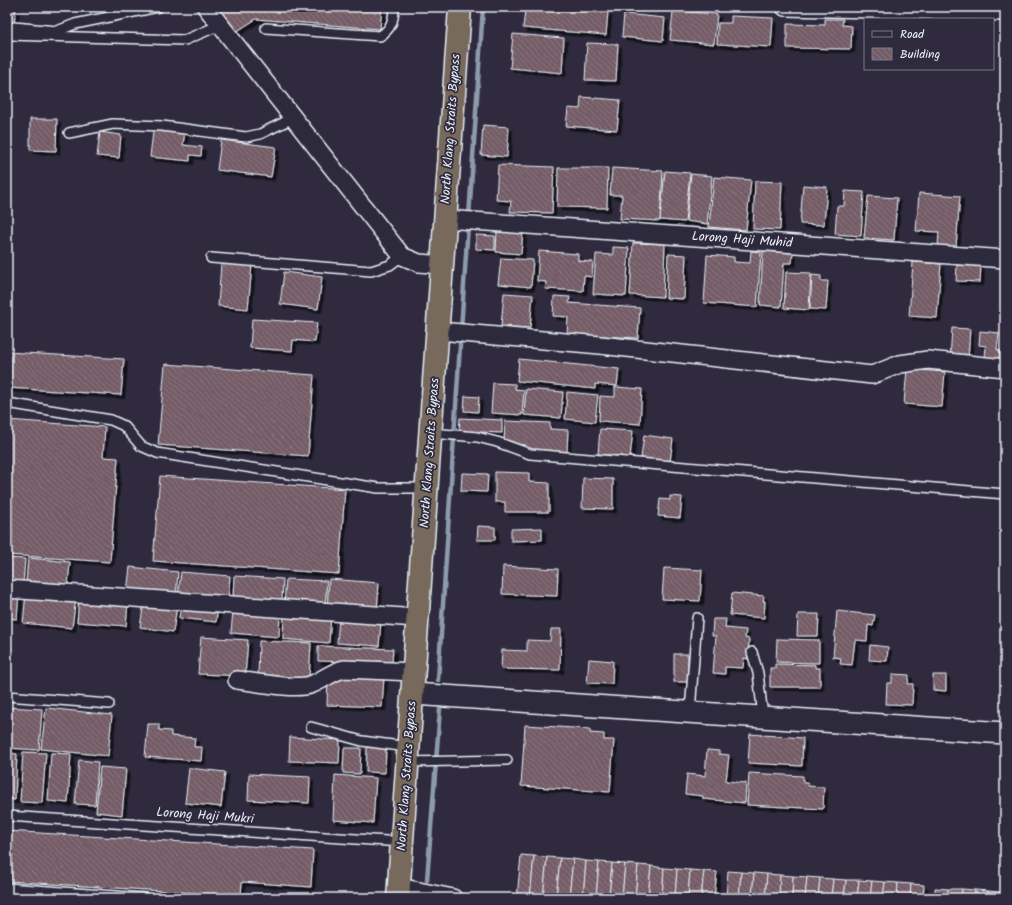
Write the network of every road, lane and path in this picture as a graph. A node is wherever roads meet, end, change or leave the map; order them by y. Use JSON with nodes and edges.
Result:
{"nodes":[{"id":1,"x":158,"y":7,"type":"edge"},
{"id":2,"x":206,"y":7,"type":"edge"},
{"id":3,"x":394,"y":7,"type":"edge"},
{"id":4,"x":460,"y":7,"type":"edge"},
{"id":5,"x":785,"y":7,"type":"edge"},
{"id":6,"x":1005,"y":12,"type":"edge"},
{"id":7,"x":220,"y":25,"type":"junction"},
{"id":8,"x":14,"y":27,"type":"dead end"},
{"id":9,"x":266,"y":28,"type":"dead end"},
{"id":10,"x":7,"y":35,"type":"edge"},
{"id":11,"x":293,"y":118,"type":"junction"},
{"id":12,"x":70,"y":133,"type":"dead end"},
{"id":13,"x":450,"y":219,"type":"junction"},
{"id":14,"x":402,"y":256,"type":"junction"},
{"id":15,"x":211,"y":258,"type":"dead end"},
{"id":16,"x":1005,"y":259,"type":"edge"},
{"id":17,"x":444,"y":265,"type":"junction"},
{"id":18,"x":444,"y":332,"type":"junction"},
{"id":19,"x":1005,"y":368,"type":"edge"},
{"id":20,"x":7,"y":403,"type":"edge"},
{"id":21,"x":436,"y":434,"type":"junction"},
{"id":22,"x":427,"y":488,"type":"junction"},
{"id":23,"x":1005,"y":494,"type":"edge"},
{"id":24,"x":7,"y":589,"type":"edge"},
{"id":25,"x":417,"y":618,"type":"junction"},
{"id":26,"x":697,"y":618,"type":"dead end"},
{"id":27,"x":752,"y":652,"type":"dead end"},
{"id":28,"x":414,"y":672,"type":"junction"},
{"id":29,"x":237,"y":680,"type":"dead end"},
{"id":30,"x":413,"y":694,"type":"junction"},
{"id":31,"x":7,"y":696,"type":"edge"},
{"id":32,"x":109,"y":704,"type":"dead end"},
{"id":33,"x":690,"y":712,"type":"junction"},
{"id":34,"x":763,"y":717,"type":"junction"},
{"id":35,"x":311,"y":727,"type":"dead end"},
{"id":36,"x":1005,"y":733,"type":"edge"},
{"id":37,"x":414,"y":757,"type":"junction"},
{"id":38,"x":507,"y":760,"type":"dead end"},
{"id":39,"x":7,"y":816,"type":"edge"},
{"id":40,"x":402,"y":842,"type":"junction"},
{"id":41,"x":7,"y":888,"type":"edge"},
{"id":42,"x":399,"y":893,"type":"edge"},
{"id":43,"x":145,"y":898,"type":"edge"},
{"id":44,"x":453,"y":898,"type":"edge"}],
"edges":[{"from":1,"to":8,"type":"lane"},
{"from":2,"to":7,"type":"street"},
{"from":3,"to":9,"type":"lane"},
{"from":4,"to":13,"type":"highway","name":"North Klang Straits Bypass"},
{"from":5,"to":6,"type":"street"},
{"from":7,"to":10,"type":"lane"},
{"from":7,"to":11,"type":"street"},
{"from":11,"to":12,"type":"lane"},
{"from":11,"to":14,"type":"street"},
{"from":13,"to":16,"type":"street","name":"Lorong Haji Muhid"},
{"from":13,"to":17,"type":"highway","name":"North Klang Straits Bypass"},
{"from":14,"to":15,"type":"lane"},
{"from":14,"to":17,"type":"street"},
{"from":17,"to":18,"type":"highway","name":"North Klang Straits Bypass"},
{"from":18,"to":19,"type":"street"},
{"from":18,"to":21,"type":"highway","name":"North Klang Straits Bypass"},
{"from":20,"to":22,"type":"lane"},
{"from":21,"to":22,"type":"highway","name":"North Klang Straits Bypass"},
{"from":21,"to":23,"type":"lane"},
{"from":22,"to":25,"type":"highway","name":"North Klang Straits Bypass"},
{"from":24,"to":25,"type":"street"},
{"from":25,"to":28,"type":"highway","name":"North Klang Straits Bypass"},
{"from":26,"to":33,"type":"lane"},
{"from":27,"to":34,"type":"lane"},
{"from":28,"to":29,"type":"street"},
{"from":28,"to":30,"type":"highway","name":"North Klang Straits Bypass"},
{"from":30,"to":33,"type":"street"},
{"from":30,"to":37,"type":"highway","name":"North Klang Straits Bypass"},
{"from":31,"to":32,"type":"lane"},
{"from":33,"to":34,"type":"street"},
{"from":34,"to":36,"type":"street"},
{"from":35,"to":37,"type":"lane"},
{"from":37,"to":38,"type":"lane"},
{"from":37,"to":40,"type":"highway","name":"North Klang Straits Bypass"},
{"from":39,"to":40,"type":"lane","name":"Lorong Haji Mukri"},
{"from":40,"to":42,"type":"highway","name":"North Klang Straits Bypass"},
{"from":41,"to":43,"type":"lane"},
{"from":42,"to":44,"type":"street"}]}
